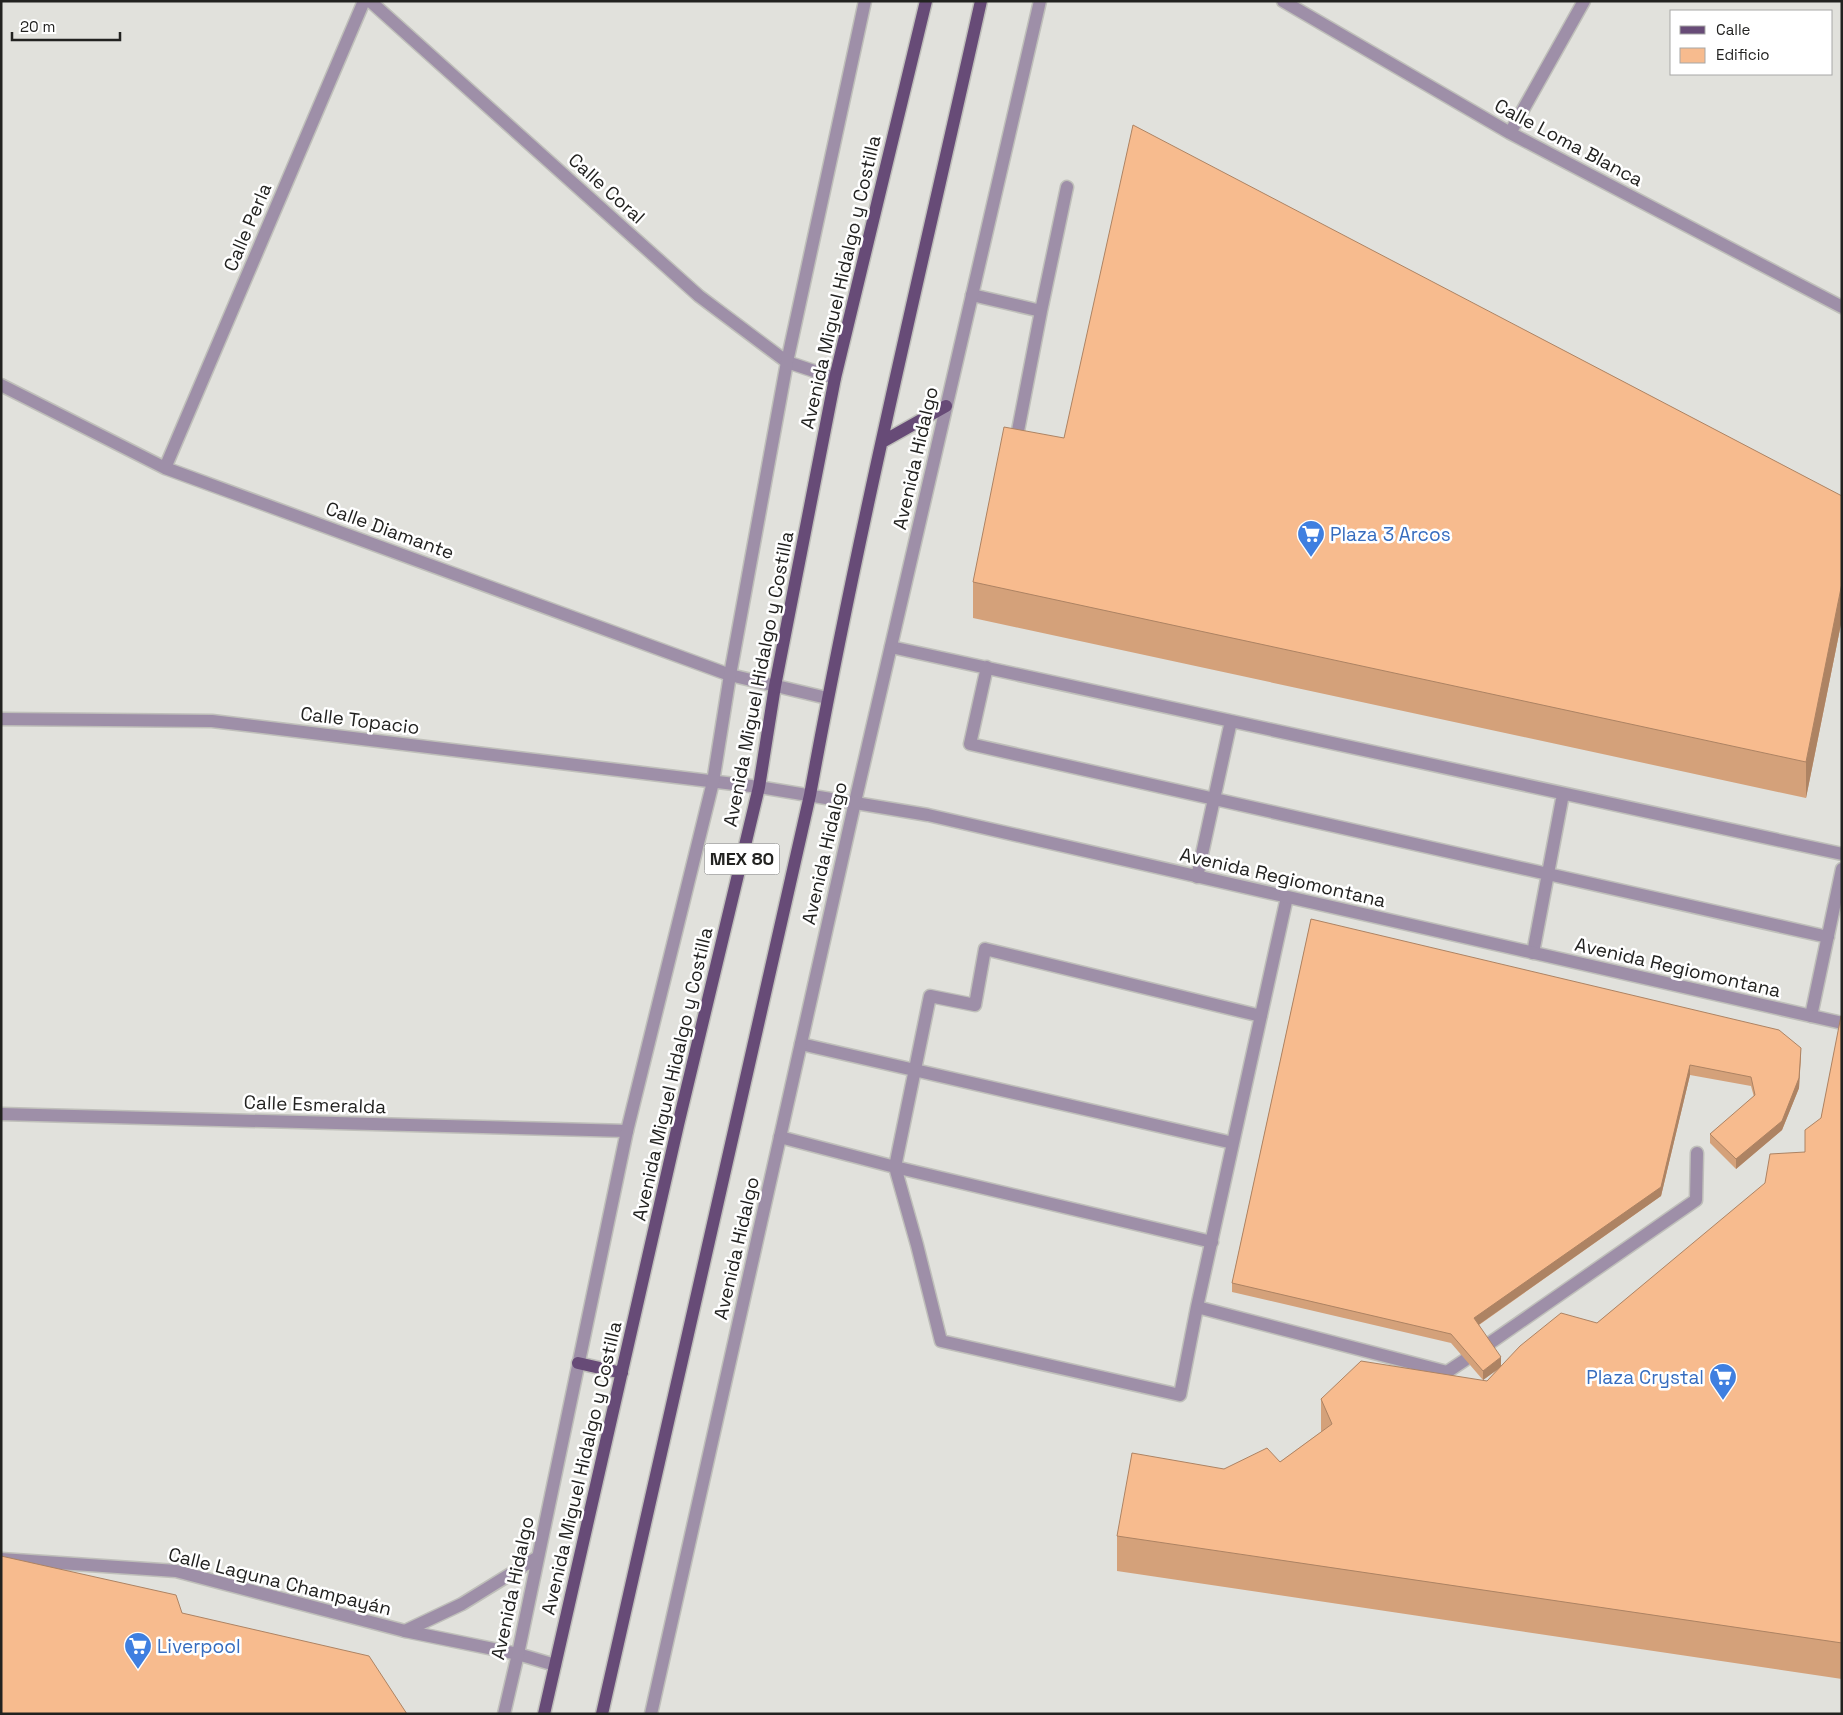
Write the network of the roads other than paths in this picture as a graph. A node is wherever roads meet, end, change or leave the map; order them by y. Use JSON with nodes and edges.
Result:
{"nodes":[{"id":1,"x":364,"y":1,"type":"edge"},
{"id":2,"x":370,"y":1,"type":"edge"},
{"id":3,"x":865,"y":1,"type":"edge"},
{"id":4,"x":926,"y":1,"type":"edge"},
{"id":5,"x":981,"y":1,"type":"edge"},
{"id":6,"x":1040,"y":1,"type":"edge"},
{"id":7,"x":1283,"y":1,"type":"edge"},
{"id":8,"x":1584,"y":1,"type":"edge"},
{"id":9,"x":1510,"y":133,"type":"junction"},
{"id":10,"x":1067,"y":187,"type":"dead end"},
{"id":11,"x":972,"y":295,"type":"junction"},
{"id":12,"x":1840,"y":302,"type":"edge"},
{"id":13,"x":1041,"y":310,"type":"junction"},
{"id":14,"x":787,"y":362,"type":"junction"},
{"id":15,"x":835,"y":378,"type":"junction"},
{"id":16,"x":1,"y":385,"type":"edge"},
{"id":17,"x":946,"y":406,"type":"junction"},
{"id":18,"x":1016,"y":441,"type":"edge"},
{"id":19,"x":882,"y":442,"type":"junction"},
{"id":20,"x":165,"y":468,"type":"junction"},
{"id":21,"x":891,"y":647,"type":"junction"},
{"id":22,"x":987,"y":667,"type":"junction"},
{"id":23,"x":730,"y":675,"type":"junction"},
{"id":24,"x":775,"y":686,"type":"junction"},
{"id":25,"x":827,"y":698,"type":"junction"},
{"id":26,"x":1,"y":719,"type":"edge"},
{"id":27,"x":1230,"y":721,"type":"junction"},
{"id":28,"x":713,"y":782,"type":"junction"},
{"id":29,"x":759,"y":787,"type":"junction"},
{"id":30,"x":1563,"y":794,"type":"junction"},
{"id":31,"x":810,"y":795,"type":"junction"},
{"id":32,"x":1214,"y":799,"type":"junction"},
{"id":33,"x":855,"y":802,"type":"junction"},
{"id":34,"x":1842,"y":854,"type":"edge"},
{"id":35,"x":1842,"y":869,"type":"edge"},
{"id":36,"x":1548,"y":874,"type":"junction"},
{"id":37,"x":1197,"y":877,"type":"junction"},
{"id":38,"x":1287,"y":897,"type":"junction"},
{"id":39,"x":1828,"y":937,"type":"junction"},
{"id":40,"x":1533,"y":953,"type":"junction"},
{"id":41,"x":1261,"y":1016,"type":"junction"},
{"id":42,"x":1812,"y":1016,"type":"junction"},
{"id":43,"x":1842,"y":1024,"type":"edge"},
{"id":44,"x":801,"y":1044,"type":"junction"},
{"id":45,"x":914,"y":1070,"type":"junction"},
{"id":46,"x":1,"y":1114,"type":"edge"},
{"id":47,"x":628,"y":1131,"type":"junction"},
{"id":48,"x":780,"y":1137,"type":"junction"},
{"id":49,"x":1233,"y":1143,"type":"junction"},
{"id":50,"x":1697,"y":1153,"type":"dead end"},
{"id":51,"x":894,"y":1167,"type":"junction"},
{"id":52,"x":1212,"y":1242,"type":"junction"},
{"id":53,"x":1197,"y":1308,"type":"junction"},
{"id":54,"x":1486,"y":1345,"type":"edge"},
{"id":55,"x":1465,"y":1360,"type":"edge"},
{"id":56,"x":578,"y":1363,"type":"junction"},
{"id":57,"x":622,"y":1373,"type":"junction"},
{"id":58,"x":538,"y":1557,"type":"junction"},
{"id":59,"x":1,"y":1559,"type":"edge"},
{"id":60,"x":405,"y":1631,"type":"junction"},
{"id":61,"x":518,"y":1654,"type":"junction"},
{"id":62,"x":555,"y":1666,"type":"junction"},
{"id":63,"x":504,"y":1714,"type":"edge"},
{"id":64,"x":544,"y":1714,"type":"edge"},
{"id":65,"x":602,"y":1714,"type":"edge"},
{"id":66,"x":651,"y":1714,"type":"edge"}],
"edges":[{"from":1,"to":20,"type":"street","name":"Calle Perla"},
{"from":2,"to":14,"type":"street","name":"Calle Coral"},
{"from":3,"to":14,"type":"street","name":"Avenida Hidalgo"},
{"from":4,"to":15,"type":"main road","name":"Avenida Miguel Hidalgo y Costilla","number":"MEX 80"},
{"from":5,"to":19,"type":"main road","number":"MEX 80"},
{"from":6,"to":11,"type":"street","name":"Avenida Hidalgo"},
{"from":7,"to":9,"type":"street","name":"Calle Loma Blanca"},
{"from":8,"to":9,"type":"street"},
{"from":9,"to":12,"type":"street","name":"Calle Loma Blanca"},
{"from":10,"to":13,"type":"street"},
{"from":11,"to":13,"type":"street"},
{"from":11,"to":17,"type":"street","name":"Avenida Hidalgo"},
{"from":13,"to":18,"type":"street"},
{"from":14,"to":15,"type":"street","name":"Calle Coral"},
{"from":14,"to":23,"type":"street","name":"Avenida Hidalgo"},
{"from":15,"to":24,"type":"main road","name":"Avenida Miguel Hidalgo y Costilla","number":"MEX 80"},
{"from":16,"to":20,"type":"street","name":"Calle Diamante"},
{"from":17,"to":19,"type":"main road"},
{"from":17,"to":21,"type":"street","name":"Avenida Hidalgo"},
{"from":19,"to":25,"type":"main road","number":"MEX 80"},
{"from":20,"to":23,"type":"street","name":"Calle Diamante"},
{"from":21,"to":22,"type":"street"},
{"from":21,"to":33,"type":"street","name":"Avenida Hidalgo"},
{"from":22,"to":27,"type":"street"},
{"from":22,"to":32,"type":"street"},
{"from":23,"to":24,"type":"street","name":"Calle Diamante"},
{"from":23,"to":28,"type":"street","name":"Avenida Hidalgo"},
{"from":24,"to":25,"type":"street","name":"Calle Diamante"},
{"from":24,"to":29,"type":"main road","name":"Avenida Miguel Hidalgo y Costilla","number":"MEX 80"},
{"from":25,"to":31,"type":"main road","number":"MEX 80"},
{"from":26,"to":28,"type":"street","name":"Calle Topacio"},
{"from":27,"to":30,"type":"street"},
{"from":27,"to":32,"type":"street"},
{"from":28,"to":29,"type":"street","name":"Avenida Regiomontana"},
{"from":28,"to":47,"type":"street","name":"Avenida Hidalgo"},
{"from":29,"to":31,"type":"street","name":"Avenida Regiomontana"},
{"from":29,"to":57,"type":"main road","name":"Avenida Miguel Hidalgo y Costilla","number":"MEX 80"},
{"from":30,"to":34,"type":"street"},
{"from":30,"to":36,"type":"street"},
{"from":31,"to":33,"type":"street","name":"Avenida Regiomontana"},
{"from":31,"to":65,"type":"main road","number":"MEX 80"},
{"from":32,"to":36,"type":"street"},
{"from":32,"to":37,"type":"street"},
{"from":33,"to":37,"type":"street","name":"Avenida Regiomontana"},
{"from":33,"to":44,"type":"street","name":"Avenida Hidalgo"},
{"from":35,"to":39,"type":"street"},
{"from":36,"to":39,"type":"street"},
{"from":36,"to":40,"type":"street"},
{"from":37,"to":38,"type":"street","name":"Avenida Regiomontana"},
{"from":38,"to":40,"type":"street","name":"Avenida Regiomontana"},
{"from":38,"to":41,"type":"street"},
{"from":39,"to":42,"type":"street"},
{"from":40,"to":42,"type":"street","name":"Avenida Regiomontana"},
{"from":41,"to":45,"type":"street"},
{"from":41,"to":49,"type":"street"},
{"from":42,"to":43,"type":"street","name":"Avenida Regiomontana"},
{"from":44,"to":45,"type":"street"},
{"from":44,"to":48,"type":"street","name":"Avenida Hidalgo"},
{"from":45,"to":49,"type":"street"},
{"from":45,"to":51,"type":"street"},
{"from":46,"to":47,"type":"street","name":"Calle Esmeralda"},
{"from":47,"to":56,"type":"street","name":"Avenida Hidalgo"},
{"from":48,"to":51,"type":"street"},
{"from":48,"to":66,"type":"street","name":"Avenida Hidalgo"},
{"from":49,"to":52,"type":"street"},
{"from":50,"to":54,"type":"street"},
{"from":51,"to":52,"type":"street"},
{"from":51,"to":53,"type":"street"},
{"from":52,"to":53,"type":"street"},
{"from":53,"to":55,"type":"street"},
{"from":56,"to":57,"type":"main road"},
{"from":56,"to":58,"type":"street","name":"Avenida Hidalgo"},
{"from":57,"to":62,"type":"main road","name":"Avenida Miguel Hidalgo y Costilla","number":"MEX 80"},
{"from":58,"to":60,"type":"street"},
{"from":58,"to":61,"type":"street","name":"Avenida Hidalgo"},
{"from":59,"to":60,"type":"street","name":"Calle Laguna Champayán"},
{"from":60,"to":61,"type":"street","name":"Calle Laguna Champayán"},
{"from":61,"to":62,"type":"street","name":"Calle Laguna Champayán"},
{"from":61,"to":63,"type":"street","name":"Avenida Hidalgo"},
{"from":62,"to":64,"type":"main road","name":"Avenida Miguel Hidalgo y Costilla","number":"MEX 80"}]}
